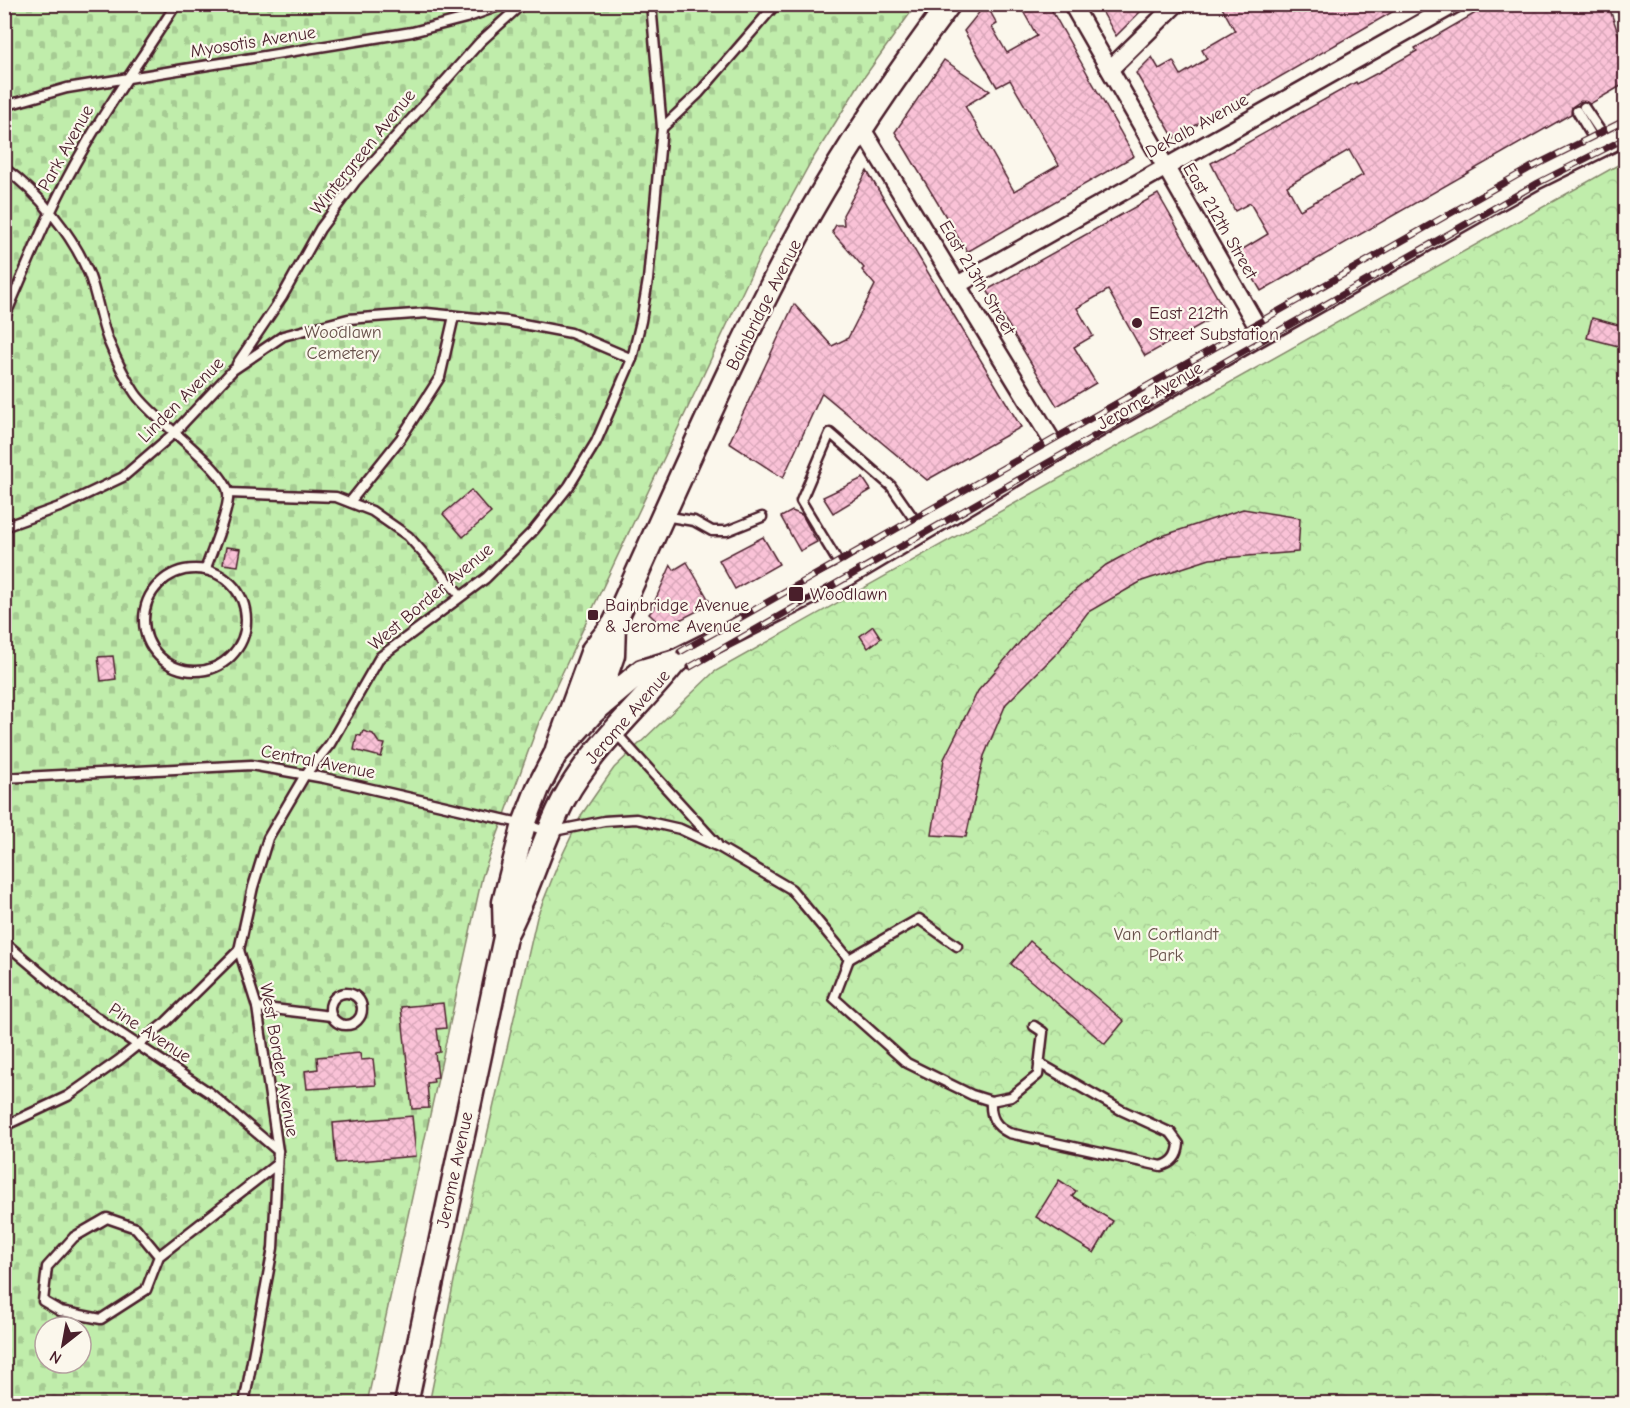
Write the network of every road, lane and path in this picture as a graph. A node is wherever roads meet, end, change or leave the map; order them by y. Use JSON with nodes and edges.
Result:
{"nodes":[{"id":1,"x":176,"y":4,"type":"edge"},
{"id":2,"x":505,"y":4,"type":"edge"},
{"id":3,"x":522,"y":4,"type":"edge"},
{"id":4,"x":651,"y":4,"type":"edge"},
{"id":5,"x":776,"y":4,"type":"edge"},
{"id":6,"x":949,"y":4,"type":"edge"},
{"id":7,"x":1072,"y":4,"type":"edge"},
{"id":8,"x":1176,"y":4,"type":"edge"},
{"id":9,"x":1455,"y":4,"type":"edge"},
{"id":10,"x":1110,"y":69,"type":"junction"},
{"id":11,"x":125,"y":79,"type":"junction"},
{"id":12,"x":4,"y":106,"type":"edge"},
{"id":13,"x":1581,"y":109,"type":"dead end"},
{"id":14,"x":662,"y":128,"type":"junction"},
{"id":15,"x":862,"y":129,"type":"junction"},
{"id":16,"x":1610,"y":140,"type":"edge"},
{"id":17,"x":1165,"y":165,"type":"junction"},
{"id":18,"x":4,"y":168,"type":"edge"},
{"id":19,"x":50,"y":212,"type":"junction"},
{"id":20,"x":958,"y":284,"type":"junction"},
{"id":21,"x":454,"y":316,"type":"junction"},
{"id":22,"x":4,"y":319,"type":"edge"},
{"id":23,"x":1261,"y":333,"type":"junction"},
{"id":24,"x":632,"y":359,"type":"junction"},
{"id":25,"x":233,"y":370,"type":"junction"},
{"id":26,"x":173,"y":434,"type":"junction"},
{"id":27,"x":1058,"y":449,"type":"junction"},
{"id":28,"x":228,"y":493,"type":"junction"},
{"id":29,"x":350,"y":502,"type":"junction"},
{"id":30,"x":663,"y":516,"type":"junction"},
{"id":31,"x":762,"y":517,"type":"dead end"},
{"id":32,"x":4,"y":527,"type":"edge"},
{"id":33,"x":921,"y":530,"type":"junction"},
{"id":34,"x":205,"y":570,"type":"junction"},
{"id":35,"x":846,"y":575,"type":"junction"},
{"id":36,"x":461,"y":596,"type":"junction"},
{"id":37,"x":614,"y":624,"type":"junction"},
{"id":38,"x":676,"y":661,"type":"junction"},
{"id":39,"x":593,"y":712,"type":"junction"},
{"id":40,"x":614,"y":731,"type":"junction"},
{"id":41,"x":555,"y":755,"type":"junction"},
{"id":42,"x":305,"y":775,"type":"junction"},
{"id":43,"x":4,"y":778,"type":"edge"},
{"id":44,"x":524,"y":824,"type":"junction"},
{"id":45,"x":549,"y":832,"type":"junction"},
{"id":46,"x":719,"y":847,"type":"junction"},
{"id":47,"x":505,"y":937,"type":"junction"},
{"id":48,"x":4,"y":942,"type":"edge"},
{"id":49,"x":957,"y":946,"type":"dead end"},
{"id":50,"x":239,"y":950,"type":"junction"},
{"id":51,"x":849,"y":959,"type":"junction"},
{"id":52,"x":256,"y":1007,"type":"junction"},
{"id":53,"x":331,"y":1016,"type":"dead end"},
{"id":54,"x":1034,"y":1026,"type":"dead end"},
{"id":55,"x":138,"y":1044,"type":"junction"},
{"id":56,"x":1039,"y":1063,"type":"junction"},
{"id":57,"x":991,"y":1101,"type":"junction"},
{"id":58,"x":4,"y":1126,"type":"edge"},
{"id":59,"x":278,"y":1151,"type":"junction"},
{"id":60,"x":277,"y":1164,"type":"junction"},
{"id":61,"x":159,"y":1256,"type":"junction"},
{"id":62,"x":244,"y":1404,"type":"edge"},
{"id":63,"x":406,"y":1404,"type":"edge"}],
"edges":[{"from":1,"to":11,"type":"lane","name":"Park Avenue"},
{"from":2,"to":11,"type":"lane","name":"Myosotis Avenue"},
{"from":3,"to":25,"type":"lane","name":"Wintergreen Avenue"},
{"from":4,"to":14,"type":"lane","name":"West Border Avenue"},
{"from":5,"to":14,"type":"lane"},
{"from":6,"to":15,"type":"main road","name":"Bainbridge Avenue"},
{"from":7,"to":10,"type":"street","name":"East 212th Street"},
{"from":8,"to":10,"type":"street"},
{"from":9,"to":17,"type":"street","name":"DeKalb Avenue"},
{"from":10,"to":17,"type":"street","name":"East 212th Street"},
{"from":11,"to":12,"type":"lane","name":"Myosotis Avenue"},
{"from":11,"to":19,"type":"lane","name":"Park Avenue"},
{"from":13,"to":16,"type":"lane"},
{"from":14,"to":24,"type":"lane","name":"West Border Avenue"},
{"from":15,"to":20,"type":"street","name":"East 213th Street"},
{"from":15,"to":30,"type":"main road","name":"Bainbridge Avenue"},
{"from":16,"to":23,"type":"main road","name":"Jerome Avenue"},
{"from":17,"to":20,"type":"street","name":"DeKalb Avenue"},
{"from":17,"to":23,"type":"street","name":"East 212th Street"},
{"from":18,"to":19,"type":"lane"},
{"from":19,"to":22,"type":"lane","name":"Park Avenue"},
{"from":19,"to":26,"type":"lane"},
{"from":20,"to":27,"type":"street","name":"East 213th Street"},
{"from":21,"to":24,"type":"lane","name":"Linden Avenue"},
{"from":21,"to":25,"type":"lane","name":"Linden Avenue"},
{"from":21,"to":29,"type":"lane"},
{"from":23,"to":27,"type":"main road","name":"Jerome Avenue"},
{"from":24,"to":36,"type":"lane","name":"West Border Avenue"},
{"from":25,"to":26,"type":"lane","name":"Linden Avenue"},
{"from":26,"to":28,"type":"lane"},
{"from":26,"to":32,"type":"lane","name":"Linden Avenue"},
{"from":27,"to":33,"type":"main road","name":"Jerome Avenue"},
{"from":28,"to":29,"type":"lane"},
{"from":28,"to":34,"type":"lane"},
{"from":29,"to":36,"type":"lane"},
{"from":30,"to":31,"type":"lane"},
{"from":30,"to":37,"type":"main road","name":"Bainbridge Avenue"},
{"from":33,"to":35,"type":"main road","name":"Jerome Avenue"},
{"from":33,"to":35,"type":"lane"},
{"from":34,"to":34,"type":"lane"},
{"from":35,"to":38,"type":"main road","name":"Jerome Avenue"},
{"from":36,"to":42,"type":"lane","name":"West Border Avenue"},
{"from":37,"to":39,"type":"main road","name":"Bainbridge Avenue"},
{"from":37,"to":41,"type":"main road","name":"Bainbridge Avenue"},
{"from":38,"to":39,"type":"main road","name":"Jerome Avenue"},
{"from":38,"to":40,"type":"main road","name":"Jerome Avenue"},
{"from":39,"to":40,"type":"main road"},
{"from":39,"to":41,"type":"main road","name":"Jerome Avenue"},
{"from":40,"to":45,"type":"main road","name":"Jerome Avenue"},
{"from":40,"to":46,"type":"lane"},
{"from":41,"to":44,"type":"main road","name":"Jerome Avenue"},
{"from":42,"to":43,"type":"lane","name":"Central Avenue"},
{"from":42,"to":44,"type":"lane","name":"Central Avenue"},
{"from":42,"to":50,"type":"lane","name":"West Border Avenue"},
{"from":44,"to":45,"type":"lane","name":"Central Avenue"},
{"from":44,"to":47,"type":"main road","name":"Jerome Avenue"},
{"from":45,"to":46,"type":"lane"},
{"from":45,"to":47,"type":"main road","name":"Jerome Avenue"},
{"from":46,"to":51,"type":"lane"},
{"from":47,"to":63,"type":"main road","name":"Jerome Avenue"},
{"from":48,"to":55,"type":"lane","name":"Pine Avenue"},
{"from":49,"to":51,"type":"lane"},
{"from":50,"to":52,"type":"lane","name":"West Border Avenue"},
{"from":50,"to":55,"type":"lane"},
{"from":51,"to":57,"type":"lane"},
{"from":52,"to":53,"type":"lane"},
{"from":52,"to":59,"type":"lane","name":"West Border Avenue"},
{"from":54,"to":56,"type":"lane"},
{"from":55,"to":58,"type":"lane"},
{"from":55,"to":59,"type":"lane","name":"Pine Avenue"},
{"from":56,"to":57,"type":"lane"},
{"from":56,"to":57,"type":"lane"},
{"from":59,"to":60,"type":"lane","name":"West Border Avenue"},
{"from":60,"to":61,"type":"lane"},
{"from":60,"to":62,"type":"lane","name":"West Border Avenue"},
{"from":61,"to":61,"type":"lane"}]}
